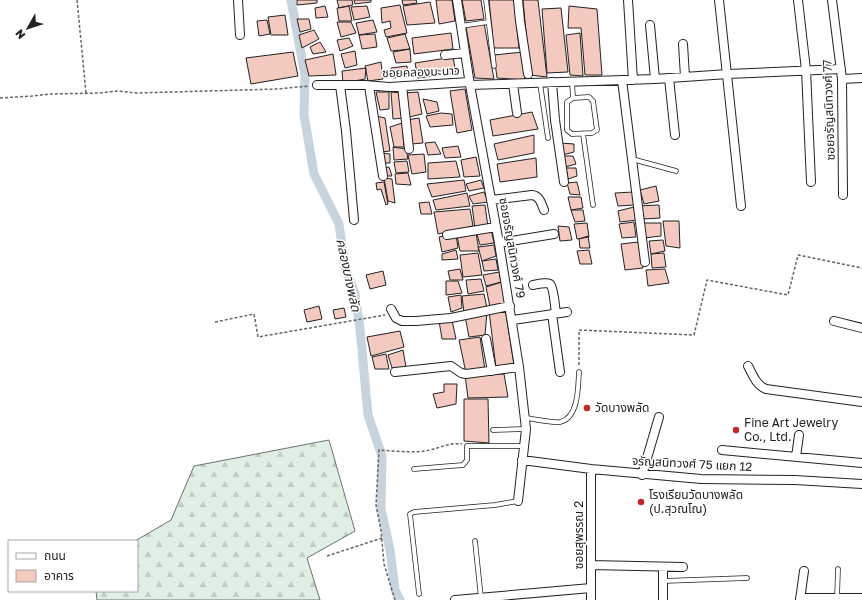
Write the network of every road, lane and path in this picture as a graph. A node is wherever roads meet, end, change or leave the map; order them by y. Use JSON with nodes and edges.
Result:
{"nodes":[{"id":1,"x":77,"y":0,"type":"edge"},
{"id":2,"x":238,"y":0,"type":"edge"},
{"id":3,"x":457,"y":0,"type":"edge"},
{"id":4,"x":486,"y":0,"type":"edge"},
{"id":5,"x":518,"y":0,"type":"edge"},
{"id":6,"x":628,"y":0,"type":"edge"},
{"id":7,"x":719,"y":0,"type":"edge"},
{"id":8,"x":798,"y":0,"type":"edge"},
{"id":9,"x":832,"y":0,"type":"edge"},
{"id":10,"x":488,"y":22,"type":"junction"},
{"id":11,"x":650,"y":25,"type":"dead end"},
{"id":12,"x":460,"y":26,"type":"junction"},
{"id":13,"x":240,"y":35,"type":"dead end"},
{"id":14,"x":683,"y":44,"type":"dead end"},
{"id":15,"x":465,"y":53,"type":"junction"},
{"id":16,"x":445,"y":54,"type":"dead end"},
{"id":17,"x":494,"y":66,"type":"dead end"},
{"id":18,"x":841,"y":68,"type":"junction"},
{"id":19,"x":806,"y":70,"type":"junction"},
{"id":20,"x":528,"y":74,"type":"dead end"},
{"id":21,"x":728,"y":74,"type":"junction"},
{"id":22,"x":685,"y":77,"type":"junction"},
{"id":23,"x":669,"y":78,"type":"junction"},
{"id":24,"x":862,"y":78,"type":"edge"},
{"id":25,"x":655,"y":79,"type":"junction"},
{"id":26,"x":842,"y":79,"type":"junction"},
{"id":27,"x":622,"y":80,"type":"junction"},
{"id":28,"x":633,"y":80,"type":"junction"},
{"id":29,"x":552,"y":82,"type":"junction"},
{"id":30,"x":572,"y":82,"type":"junction"},
{"id":31,"x":540,"y":83,"type":"junction"},
{"id":32,"x":469,"y":84,"type":"junction"},
{"id":33,"x":513,"y":84,"type":"junction"},
{"id":34,"x":340,"y":85,"type":"junction"},
{"id":35,"x":314,"y":86,"type":"joint"},
{"id":36,"x":372,"y":86,"type":"junction"},
{"id":37,"x":402,"y":86,"type":"junction"},
{"id":38,"x":86,"y":93,"type":"junction"},
{"id":39,"x":0,"y":98,"type":"edge"},
{"id":40,"x":573,"y":98,"type":"junction"},
{"id":41,"x":517,"y":113,"type":"dead end"},
{"id":42,"x":583,"y":134,"type":"junction"},
{"id":43,"x":675,"y":135,"type":"dead end"},
{"id":44,"x":548,"y":138,"type":"dead end"},
{"id":45,"x":409,"y":149,"type":"dead end"},
{"id":46,"x":632,"y":158,"type":"junction"},
{"id":47,"x":676,"y":171,"type":"dead end"},
{"id":48,"x":383,"y":176,"type":"dead end"},
{"id":49,"x":564,"y":182,"type":"dead end"},
{"id":50,"x":811,"y":182,"type":"dead end"},
{"id":51,"x":843,"y":195,"type":"dead end"},
{"id":52,"x":491,"y":200,"type":"junction"},
{"id":53,"x":593,"y":205,"type":"dead end"},
{"id":54,"x":741,"y":206,"type":"dead end"},
{"id":55,"x":544,"y":210,"type":"dead end"},
{"id":56,"x":354,"y":220,"type":"dead end"},
{"id":57,"x":496,"y":227,"type":"junction"},
{"id":58,"x":554,"y":234,"type":"dead end"},
{"id":59,"x":447,"y":235,"type":"dead end"},
{"id":60,"x":499,"y":243,"type":"junction"},
{"id":61,"x":645,"y":262,"type":"dead end"},
{"id":62,"x":862,"y":268,"type":"edge"},
{"id":63,"x":533,"y":285,"type":"dead end"},
{"id":64,"x":510,"y":306,"type":"junction"},
{"id":65,"x":392,"y":311,"type":"joint"},
{"id":66,"x":567,"y":312,"type":"dead end"},
{"id":67,"x":554,"y":314,"type":"junction"},
{"id":68,"x":513,"y":320,"type":"junction"},
{"id":69,"x":834,"y":321,"type":"dead end"},
{"id":70,"x":215,"y":322,"type":"dead end"},
{"id":71,"x":862,"y":328,"type":"edge"},
{"id":72,"x":486,"y":339,"type":"dead end"},
{"id":73,"x":748,"y":366,"type":"dead end"},
{"id":74,"x":519,"y":368,"type":"junction"},
{"id":75,"x":492,"y":371,"type":"junction"},
{"id":76,"x":395,"y":372,"type":"dead end"},
{"id":77,"x":560,"y":372,"type":"dead end"},
{"id":78,"x":579,"y":372,"type":"joint"},
{"id":79,"x":862,"y":402,"type":"edge"},
{"id":80,"x":659,"y":417,"type":"dead end"},
{"id":81,"x":525,"y":418,"type":"junction"},
{"id":82,"x":526,"y":429,"type":"junction"},
{"id":83,"x":493,"y":430,"type":"dead end"},
{"id":84,"x":799,"y":435,"type":"dead end"},
{"id":85,"x":468,"y":446,"type":"junction"},
{"id":86,"x":524,"y":446,"type":"junction"},
{"id":87,"x":722,"y":450,"type":"dead end"},
{"id":88,"x":796,"y":458,"type":"junction"},
{"id":89,"x":522,"y":460,"type":"junction"},
{"id":90,"x":862,"y":463,"type":"edge"},
{"id":91,"x":414,"y":469,"type":"dead end"},
{"id":92,"x":591,"y":469,"type":"junction"},
{"id":93,"x":642,"y":475,"type":"junction"},
{"id":94,"x":862,"y":484,"type":"edge"},
{"id":95,"x":518,"y":501,"type":"joint"},
{"id":96,"x":382,"y":538,"type":"junction"},
{"id":97,"x":475,"y":541,"type":"dead end"},
{"id":98,"x":327,"y":556,"type":"dead end"},
{"id":99,"x":591,"y":565,"type":"junction"},
{"id":100,"x":663,"y":567,"type":"junction"},
{"id":101,"x":683,"y":567,"type":"dead end"},
{"id":102,"x":838,"y":569,"type":"dead end"},
{"id":103,"x":804,"y":571,"type":"dead end"},
{"id":104,"x":747,"y":578,"type":"dead end"},
{"id":105,"x":663,"y":581,"type":"junction"},
{"id":106,"x":591,"y":588,"type":"junction"},
{"id":107,"x":419,"y":594,"type":"dead end"},
{"id":108,"x":551,"y":596,"type":"edge"},
{"id":109,"x":481,"y":598,"type":"junction"},
{"id":110,"x":837,"y":598,"type":"junction"},
{"id":111,"x":862,"y":598,"type":"edge"},
{"id":112,"x":800,"y":599,"type":"edge"},
{"id":113,"x":395,"y":600,"type":"edge"},
{"id":114,"x":455,"y":600,"type":"edge"},
{"id":115,"x":591,"y":600,"type":"edge"},
{"id":116,"x":663,"y":600,"type":"edge"}],
"edges":[{"from":1,"to":38,"type":"path"},
{"from":2,"to":13,"type":"street"},
{"from":3,"to":12,"type":"street","name":"ซอยจรัญสนิทวงศ์ 79"},
{"from":4,"to":10,"type":"lane"},
{"from":5,"to":20,"type":"street"},
{"from":6,"to":28,"type":"street"},
{"from":7,"to":21,"type":"street"},
{"from":8,"to":19,"type":"street"},
{"from":9,"to":18,"type":"street","name":"ซอยจรัญสนิทวงศ์ 77"},
{"from":10,"to":12,"type":"lane"},
{"from":10,"to":17,"type":"lane"},
{"from":11,"to":25,"type":"street"},
{"from":12,"to":15,"type":"street","name":"ซอยจรัญสนิทวงศ์ 79"},
{"from":14,"to":22,"type":"street"},
{"from":15,"to":16,"type":"street"},
{"from":15,"to":32,"type":"street","name":"ซอยจรัญสนิทวงศ์ 79"},
{"from":18,"to":19,"type":"street","name":"ซอยคลองมะนาว"},
{"from":18,"to":26,"type":"street","name":"ซอยจรัญสนิทวงศ์ 77"},
{"from":19,"to":21,"type":"street","name":"ซอยคลองมะนาว"},
{"from":19,"to":50,"type":"street"},
{"from":21,"to":22,"type":"street","name":"ซอยคลองมะนาว"},
{"from":21,"to":54,"type":"street"},
{"from":22,"to":23,"type":"street","name":"ซอยคลองมะนาว"},
{"from":23,"to":25,"type":"street","name":"ซอยคลองมะนาว"},
{"from":23,"to":43,"type":"street"},
{"from":24,"to":26,"type":"street"},
{"from":25,"to":28,"type":"street","name":"ซอยคลองมะนาว"},
{"from":26,"to":51,"type":"street","name":"ซอยจรัญสนิทวงศ์ 77"},
{"from":27,"to":28,"type":"street","name":"ซอยคลองมะนาว"},
{"from":27,"to":30,"type":"street","name":"ซอยคลองมะนาว"},
{"from":27,"to":46,"type":"street"},
{"from":29,"to":30,"type":"street","name":"ซอยคลองมะนาว"},
{"from":29,"to":31,"type":"street","name":"ซอยคลองมะนาว"},
{"from":29,"to":49,"type":"street"},
{"from":30,"to":40,"type":"lane"},
{"from":31,"to":33,"type":"street","name":"ซอยคลองมะนาว"},
{"from":31,"to":44,"type":"lane"},
{"from":32,"to":33,"type":"street","name":"ซอยคลองมะนาว"},
{"from":32,"to":37,"type":"street","name":"ซอยคลองมะนาว"},
{"from":32,"to":52,"type":"street","name":"ซอยจรัญสนิทวงศ์ 79"},
{"from":33,"to":41,"type":"street"},
{"from":34,"to":35,"type":"street","name":"ซอยคลองมะนาว"},
{"from":34,"to":36,"type":"street","name":"ซอยคลองมะนาว"},
{"from":34,"to":56,"type":"street"},
{"from":35,"to":38,"type":"path"},
{"from":36,"to":37,"type":"street","name":"ซอยคลองมะนาว"},
{"from":36,"to":48,"type":"street"},
{"from":37,"to":45,"type":"street"},
{"from":38,"to":39,"type":"path"},
{"from":40,"to":42,"type":"lane"},
{"from":40,"to":42,"type":"lane"},
{"from":42,"to":53,"type":"lane"},
{"from":46,"to":47,"type":"lane"},
{"from":46,"to":61,"type":"street"},
{"from":52,"to":55,"type":"street"},
{"from":52,"to":57,"type":"street","name":"ซอยจรัญสนิทวงศ์ 79"},
{"from":57,"to":59,"type":"street"},
{"from":57,"to":60,"type":"street","name":"ซอยจรัญสนิทวงศ์ 79"},
{"from":58,"to":60,"type":"street"},
{"from":60,"to":64,"type":"street","name":"ซอยจรัญสนิทวงศ์ 79"},
{"from":62,"to":78,"type":"path"},
{"from":63,"to":67,"type":"street"},
{"from":64,"to":65,"type":"street"},
{"from":64,"to":68,"type":"street","name":"ซอยจรัญสนิทวงศ์ 79"},
{"from":65,"to":70,"type":"path"},
{"from":66,"to":67,"type":"street"},
{"from":67,"to":68,"type":"street"},
{"from":67,"to":77,"type":"street"},
{"from":68,"to":74,"type":"street","name":"ซอยจรัญสนิทวงศ์ 79"},
{"from":69,"to":71,"type":"street"},
{"from":72,"to":75,"type":"street"},
{"from":73,"to":79,"type":"street"},
{"from":74,"to":75,"type":"street"},
{"from":74,"to":81,"type":"street","name":"ซอยจรัญสนิทวงศ์ 79"},
{"from":75,"to":76,"type":"street"},
{"from":78,"to":81,"type":"lane"},
{"from":80,"to":93,"type":"street"},
{"from":81,"to":82,"type":"street","name":"ซอยจรัญสนิทวงศ์ 79"},
{"from":82,"to":83,"type":"lane"},
{"from":82,"to":86,"type":"street","name":"ซอยจรัญสนิทวงศ์ 79"},
{"from":84,"to":88,"type":"street"},
{"from":85,"to":86,"type":"lane"},
{"from":85,"to":91,"type":"lane"},
{"from":85,"to":96,"type":"path"},
{"from":86,"to":89,"type":"street","name":"ซอยจรัญสนิทวงศ์ 79"},
{"from":87,"to":88,"type":"street"},
{"from":88,"to":90,"type":"street"},
{"from":89,"to":92,"type":"street","name":"จรัญสนิทวงศ์ 75 แยก 12"},
{"from":89,"to":95,"type":"street","name":"ซอยจรัญสนิทวงศ์ 79"},
{"from":92,"to":93,"type":"street","name":"จรัญสนิทวงศ์ 75 แยก 12"},
{"from":92,"to":99,"type":"street","name":"ซอยสุพรรณ 2"},
{"from":93,"to":94,"type":"street","name":"จรัญสนิทวงศ์ 75 แยก 12"},
{"from":95,"to":107,"type":"lane"},
{"from":96,"to":98,"type":"path"},
{"from":96,"to":113,"type":"path"},
{"from":97,"to":109,"type":"lane"},
{"from":99,"to":100,"type":"street"},
{"from":99,"to":106,"type":"street","name":"ซอยสุพรรณ 2"},
{"from":100,"to":101,"type":"street"},
{"from":100,"to":105,"type":"street"},
{"from":102,"to":110,"type":"lane"},
{"from":103,"to":112,"type":"street"},
{"from":104,"to":105,"type":"lane"},
{"from":105,"to":116,"type":"street"},
{"from":106,"to":108,"type":"street"},
{"from":106,"to":115,"type":"street","name":"ซอยสุพรรณ 2"},
{"from":108,"to":109,"type":"street"},
{"from":109,"to":114,"type":"street"},
{"from":110,"to":111,"type":"street"},
{"from":110,"to":112,"type":"street"}]}
